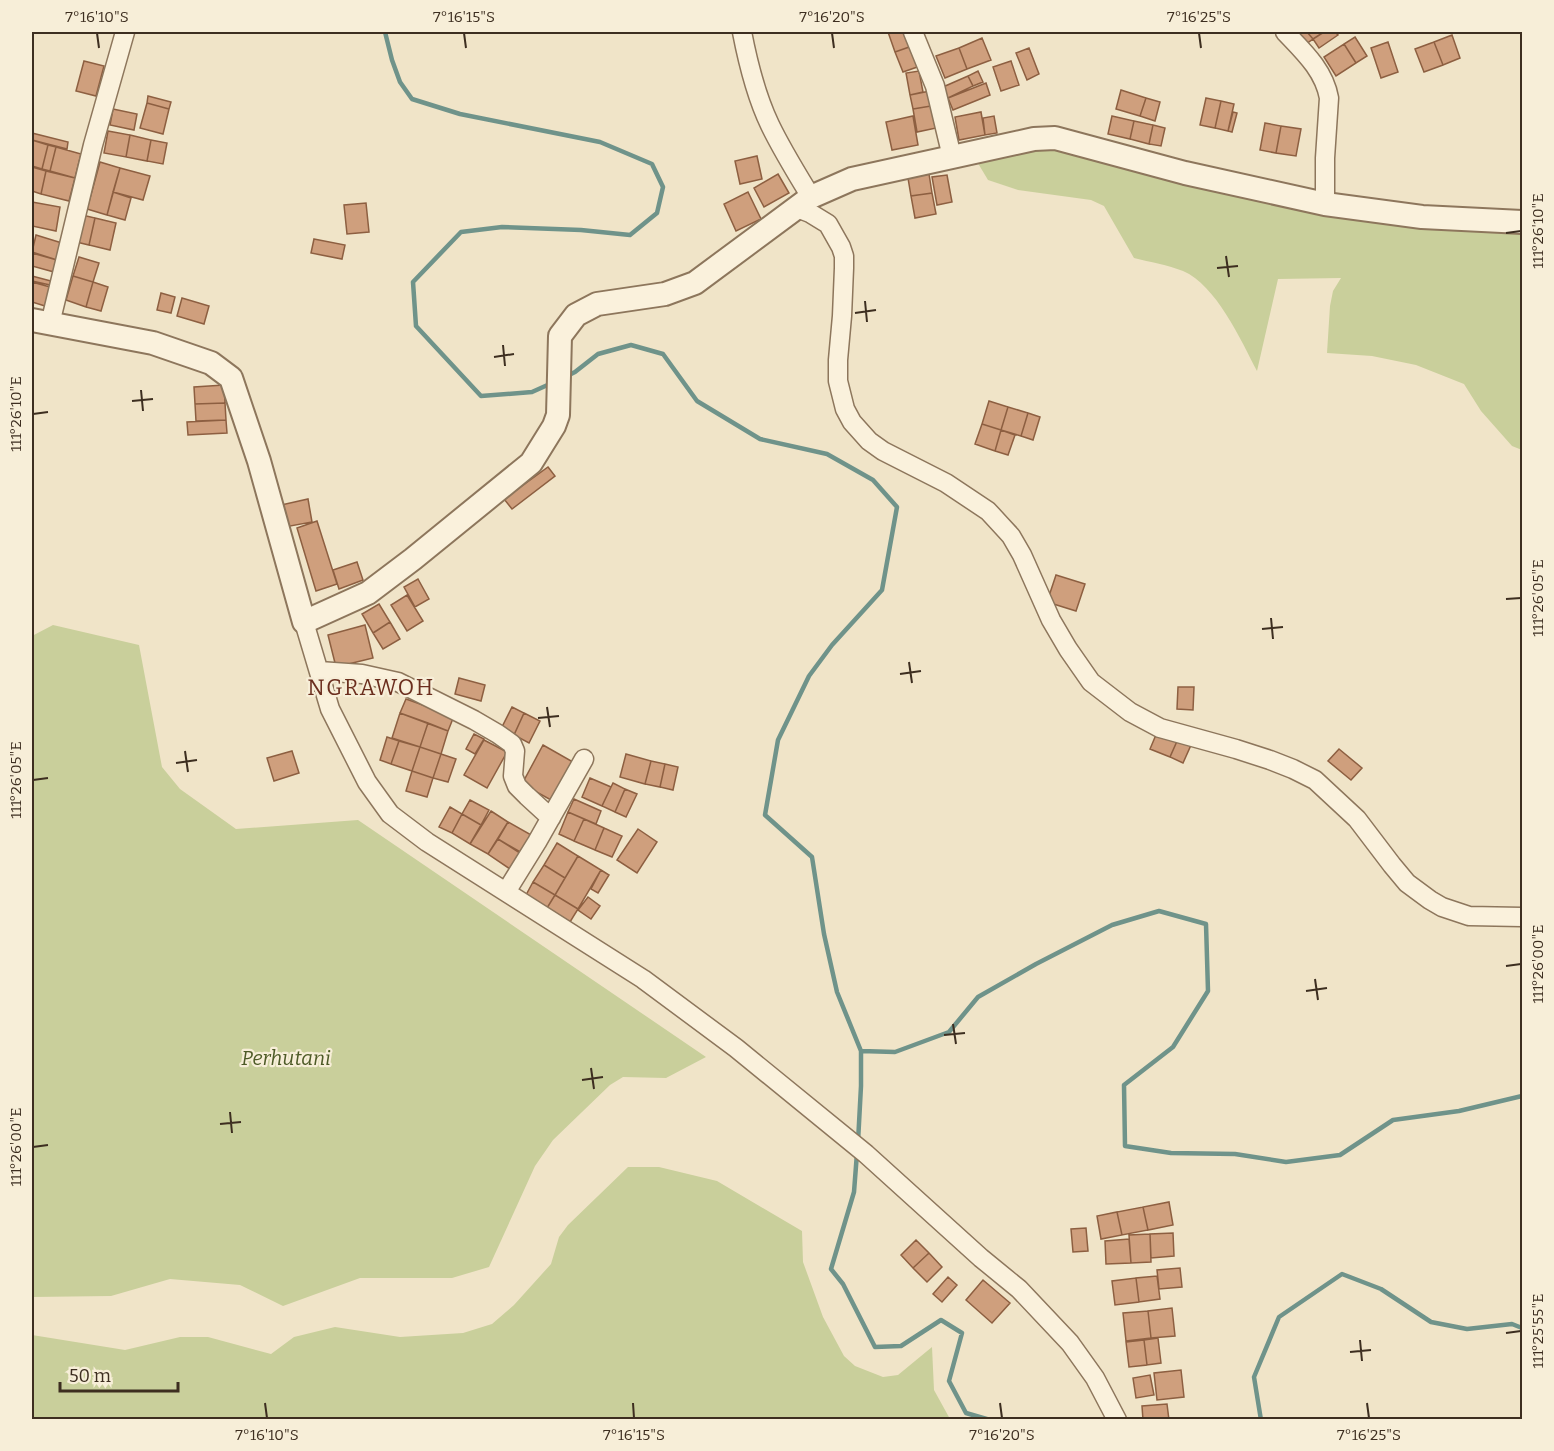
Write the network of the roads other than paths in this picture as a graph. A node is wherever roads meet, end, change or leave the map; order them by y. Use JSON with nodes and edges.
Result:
{"nodes":[{"id":1,"x":125,"y":32,"type":"edge"},
{"id":2,"x":742,"y":32,"type":"edge"},
{"id":3,"x":913,"y":32,"type":"edge"},
{"id":4,"x":1285,"y":32,"type":"edge"},
{"id":5,"x":952,"y":157,"type":"junction"},
{"id":6,"x":804,"y":202,"type":"junction"},
{"id":7,"x":1325,"y":204,"type":"junction"},
{"id":8,"x":1522,"y":222,"type":"edge"},
{"id":9,"x":41,"y":322,"type":"edge"},
{"id":10,"x":304,"y":622,"type":"junction"},
{"id":11,"x":319,"y":671,"type":"junction"},
{"id":12,"x":584,"y":759,"type":"dead end"},
{"id":13,"x":551,"y":818,"type":"junction"},
{"id":14,"x":506,"y":892,"type":"junction"},
{"id":15,"x":1522,"y":917,"type":"edge"},
{"id":16,"x":1117,"y":1419,"type":"edge"}],
"edges":[{"from":1,"to":9,"type":"street"},
{"from":2,"to":6,"type":"street"},
{"from":3,"to":5,"type":"street"},
{"from":4,"to":7,"type":"street"},
{"from":5,"to":6,"type":"street"},
{"from":5,"to":7,"type":"street"},
{"from":6,"to":10,"type":"street"},
{"from":6,"to":15,"type":"street"},
{"from":7,"to":8,"type":"street"},
{"from":9,"to":10,"type":"street"},
{"from":10,"to":11,"type":"street"},
{"from":11,"to":13,"type":"street"},
{"from":11,"to":14,"type":"street"},
{"from":12,"to":13,"type":"street"},
{"from":13,"to":14,"type":"street"},
{"from":14,"to":16,"type":"street"}]}
